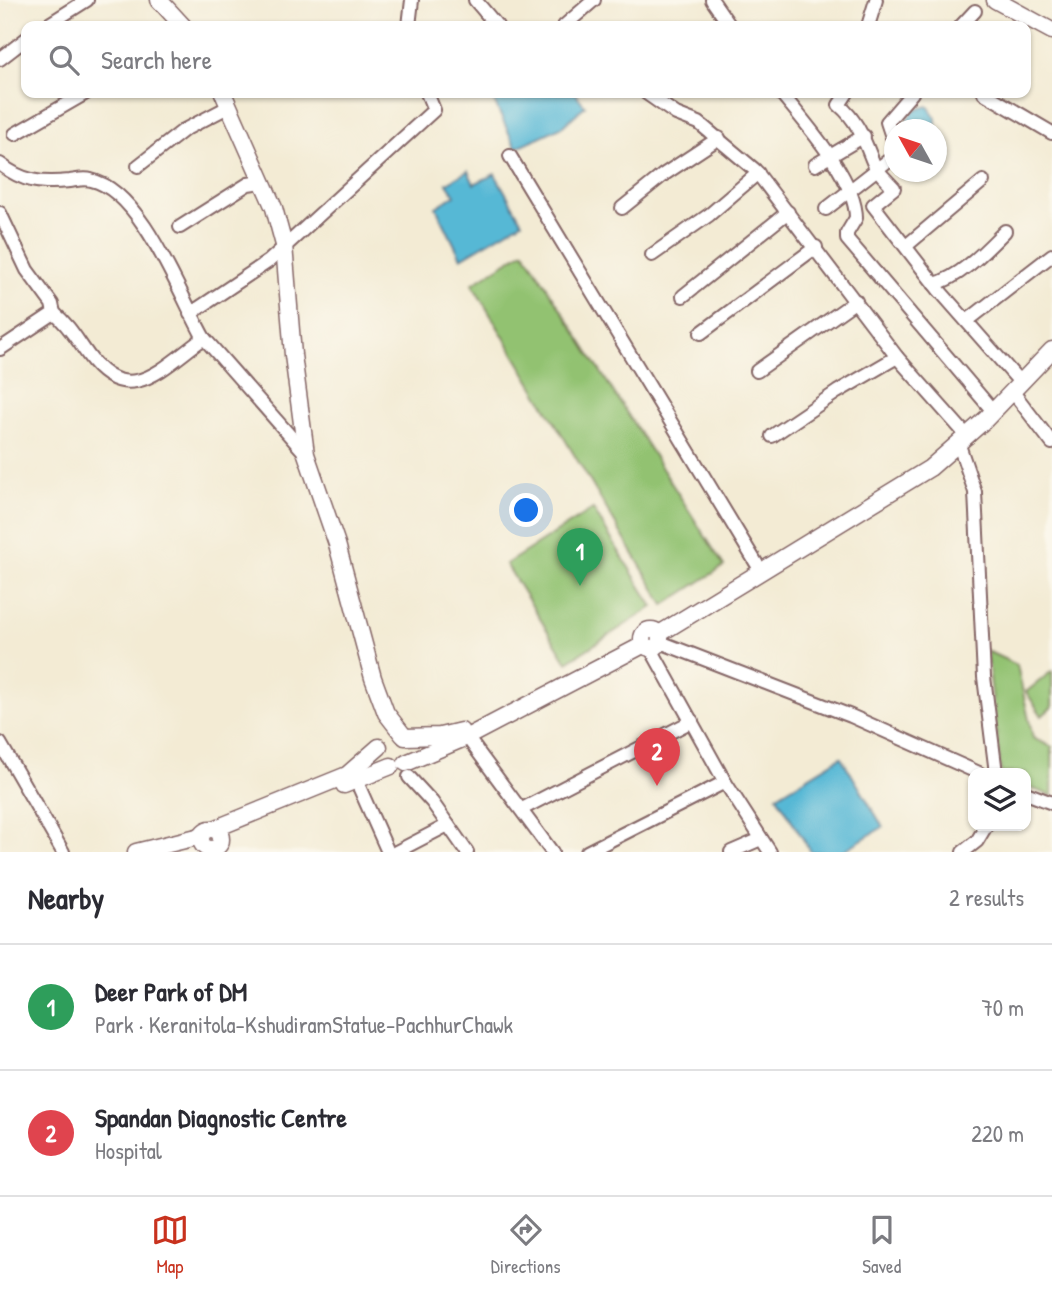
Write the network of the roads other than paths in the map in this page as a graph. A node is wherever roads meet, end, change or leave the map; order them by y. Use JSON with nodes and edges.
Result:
{"nodes":[{"id":1,"x":87,"y":0,"type":"edge"},
{"id":2,"x":159,"y":0,"type":"edge"},
{"id":3,"x":412,"y":0,"type":"edge"},
{"id":4,"x":475,"y":0,"type":"edge"},
{"id":5,"x":594,"y":0,"type":"edge"},
{"id":6,"x":712,"y":0,"type":"edge"},
{"id":7,"x":876,"y":0,"type":"edge"},
{"id":8,"x":998,"y":1,"type":"edge"},
{"id":9,"x":975,"y":11,"type":"dead end"},
{"id":10,"x":54,"y":21,"type":"edge"},
{"id":11,"x":178,"y":21,"type":"edge"},
{"id":12,"x":410,"y":21,"type":"edge"},
{"id":13,"x":493,"y":21,"type":"edge"},
{"id":14,"x":570,"y":21,"type":"edge"},
{"id":15,"x":727,"y":21,"type":"edge"},
{"id":16,"x":870,"y":21,"type":"edge"},
{"id":17,"x":966,"y":21,"type":"edge"},
{"id":18,"x":1052,"y":31,"type":"edge"},
{"id":19,"x":21,"y":43,"type":"edge"},
{"id":20,"x":0,"y":59,"type":"edge"},
{"id":21,"x":77,"y":98,"type":"edge"},
{"id":22,"x":428,"y":98,"type":"edge"},
{"id":23,"x":654,"y":98,"type":"edge"},
{"id":24,"x":786,"y":98,"type":"edge"},
{"id":25,"x":844,"y":98,"type":"edge"},
{"id":26,"x":908,"y":98,"type":"edge"},
{"id":27,"x":992,"y":98,"type":"edge"},
{"id":28,"x":227,"y":99,"type":"edge"},
{"id":29,"x":890,"y":119,"type":"edge"},
{"id":30,"x":1052,"y":133,"type":"edge"},
{"id":31,"x":15,"y":134,"type":"dead end"},
{"id":32,"x":864,"y":136,"type":"junction"},
{"id":33,"x":719,"y":138,"type":"junction"},
{"id":34,"x":510,"y":156,"type":"dead end"},
{"id":35,"x":831,"y":158,"type":"junction"},
{"id":36,"x":0,"y":164,"type":"edge"},
{"id":37,"x":884,"y":164,"type":"edge"},
{"id":38,"x":815,"y":165,"type":"dead end"},
{"id":39,"x":138,"y":166,"type":"dead end"},
{"id":40,"x":877,"y":169,"type":"junction"},
{"id":41,"x":758,"y":173,"type":"junction"},
{"id":42,"x":983,"y":181,"type":"dead end"},
{"id":43,"x":261,"y":182,"type":"junction"},
{"id":44,"x":849,"y":191,"type":"junction"},
{"id":45,"x":622,"y":208,"type":"dead end"},
{"id":46,"x":826,"y":209,"type":"dead end"},
{"id":47,"x":789,"y":212,"type":"junction"},
{"id":48,"x":0,"y":214,"type":"edge"},
{"id":49,"x":180,"y":227,"type":"dead end"},
{"id":50,"x":1004,"y":231,"type":"dead end"},
{"id":51,"x":284,"y":245,"type":"junction"},
{"id":52,"x":906,"y":246,"type":"junction"},
{"id":53,"x":816,"y":247,"type":"junction"},
{"id":54,"x":1052,"y":255,"type":"edge"},
{"id":55,"x":652,"y":256,"type":"dead end"},
{"id":56,"x":934,"y":284,"type":"junction"},
{"id":57,"x":683,"y":296,"type":"dead end"},
{"id":58,"x":856,"y":301,"type":"junction"},
{"id":59,"x":54,"y":313,"type":"junction"},
{"id":60,"x":190,"y":314,"type":"junction"},
{"id":61,"x":967,"y":321,"type":"junction"},
{"id":62,"x":701,"y":333,"type":"dead end"},
{"id":63,"x":204,"y":338,"type":"junction"},
{"id":64,"x":0,"y":349,"type":"edge"},
{"id":65,"x":1052,"y":350,"type":"edge"},
{"id":66,"x":897,"y":357,"type":"junction"},
{"id":67,"x":1052,"y":362,"type":"edge"},
{"id":68,"x":757,"y":371,"type":"dead end"},
{"id":69,"x":1018,"y":389,"type":"junction"},
{"id":70,"x":990,"y":415,"type":"junction"},
{"id":71,"x":772,"y":436,"type":"dead end"},
{"id":72,"x":964,"y":441,"type":"junction"},
{"id":73,"x":1052,"y":443,"type":"edge"},
{"id":74,"x":306,"y":454,"type":"junction"},
{"id":75,"x":759,"y":568,"type":"junction"},
{"id":76,"x":651,"y":639,"type":"junction"},
{"id":77,"x":386,"y":713,"type":"junction"},
{"id":78,"x":692,"y":721,"type":"junction"},
{"id":79,"x":404,"y":736,"type":"junction"},
{"id":80,"x":467,"y":737,"type":"junction"},
{"id":81,"x":0,"y":743,"type":"edge"},
{"id":82,"x":380,"y":743,"type":"junction"},
{"id":83,"x":968,"y":768,"type":"edge"},
{"id":84,"x":995,"y":768,"type":"edge"},
{"id":85,"x":402,"y":769,"type":"junction"},
{"id":86,"x":356,"y":780,"type":"junction"},
{"id":87,"x":725,"y":782,"type":"junction"},
{"id":88,"x":1031,"y":795,"type":"edge"},
{"id":89,"x":1052,"y":803,"type":"edge"},
{"id":90,"x":522,"y":809,"type":"junction"},
{"id":91,"x":448,"y":825,"type":"junction"},
{"id":92,"x":983,"y":831,"type":"edge"},
{"id":93,"x":761,"y":839,"type":"junction"},
{"id":94,"x":216,"y":842,"type":"edge"},
{"id":95,"x":63,"y":852,"type":"edge"},
{"id":96,"x":136,"y":852,"type":"edge"},
{"id":97,"x":388,"y":852,"type":"edge"},
{"id":98,"x":396,"y":852,"type":"edge"},
{"id":99,"x":467,"y":852,"type":"edge"},
{"id":100,"x":552,"y":852,"type":"edge"},
{"id":101,"x":587,"y":852,"type":"edge"},
{"id":102,"x":731,"y":852,"type":"edge"},
{"id":103,"x":770,"y":852,"type":"edge"},
{"id":104,"x":963,"y":852,"type":"edge"}],
"edges":[{"from":1,"to":10,"type":"street"},
{"from":2,"to":11,"type":"main road"},
{"from":3,"to":12,"type":"street"},
{"from":4,"to":13,"type":"street"},
{"from":5,"to":14,"type":"street"},
{"from":6,"to":15,"type":"street"},
{"from":7,"to":16,"type":"street"},
{"from":8,"to":18,"type":"main road"},
{"from":9,"to":17,"type":"street"},
{"from":19,"to":20,"type":"street"},
{"from":21,"to":31,"type":"street"},
{"from":22,"to":51,"type":"street"},
{"from":23,"to":33,"type":"street"},
{"from":24,"to":35,"type":"street"},
{"from":25,"to":32,"type":"street"},
{"from":26,"to":29,"type":"street"},
{"from":27,"to":30,"type":"street"},
{"from":28,"to":39,"type":"street"},
{"from":28,"to":43,"type":"main road"},
{"from":32,"to":35,"type":"street"},
{"from":32,"to":40,"type":"street"},
{"from":33,"to":41,"type":"street"},
{"from":33,"to":45,"type":"street"},
{"from":34,"to":75,"type":"street"},
{"from":35,"to":38,"type":"street"},
{"from":35,"to":44,"type":"street"},
{"from":36,"to":60,"type":"street"},
{"from":37,"to":40,"type":"street"},
{"from":40,"to":44,"type":"street"},
{"from":40,"to":52,"type":"street"},
{"from":41,"to":47,"type":"street"},
{"from":41,"to":55,"type":"street"},
{"from":42,"to":52,"type":"street"},
{"from":43,"to":49,"type":"street"},
{"from":43,"to":51,"type":"main road"},
{"from":44,"to":46,"type":"street"},
{"from":44,"to":70,"type":"street"},
{"from":47,"to":53,"type":"street"},
{"from":47,"to":57,"type":"street"},
{"from":48,"to":59,"type":"street"},
{"from":50,"to":56,"type":"street"},
{"from":51,"to":60,"type":"street"},
{"from":51,"to":74,"type":"main road"},
{"from":52,"to":56,"type":"street"},
{"from":53,"to":58,"type":"street"},
{"from":53,"to":62,"type":"street"},
{"from":54,"to":61,"type":"street"},
{"from":56,"to":61,"type":"street"},
{"from":58,"to":66,"type":"street"},
{"from":58,"to":68,"type":"street"},
{"from":59,"to":63,"type":"street"},
{"from":59,"to":64,"type":"street"},
{"from":60,"to":63,"type":"street"},
{"from":61,"to":69,"type":"street"},
{"from":63,"to":74,"type":"street"},
{"from":65,"to":69,"type":"main road"},
{"from":66,"to":71,"type":"street"},
{"from":66,"to":72,"type":"street"},
{"from":67,"to":69,"type":"main road"},
{"from":69,"to":70,"type":"main road"},
{"from":69,"to":73,"type":"street"},
{"from":70,"to":72,"type":"main road"},
{"from":72,"to":75,"type":"main road"},
{"from":72,"to":84,"type":"street"},
{"from":74,"to":77,"type":"main road"},
{"from":75,"to":76,"type":"main road"},
{"from":76,"to":78,"type":"street"},
{"from":76,"to":79,"type":"main road"},
{"from":76,"to":80,"type":"main road"},
{"from":76,"to":83,"type":"street"},
{"from":77,"to":79,"type":"main road"},
{"from":77,"to":82,"type":"main road"},
{"from":78,"to":87,"type":"street"},
{"from":78,"to":90,"type":"street"},
{"from":79,"to":82,"type":"main road"},
{"from":79,"to":85,"type":"main road"},
{"from":80,"to":85,"type":"main road"},
{"from":80,"to":90,"type":"street"},
{"from":81,"to":95,"type":"street"},
{"from":82,"to":85,"type":"main road"},
{"from":82,"to":94,"type":"main road"},
{"from":85,"to":86,"type":"main road"},
{"from":85,"to":91,"type":"street"},
{"from":86,"to":94,"type":"main road"},
{"from":86,"to":97,"type":"street"},
{"from":87,"to":93,"type":"street"},
{"from":87,"to":101,"type":"street"},
{"from":88,"to":89,"type":"street"},
{"from":90,"to":100,"type":"street"},
{"from":91,"to":98,"type":"street"},
{"from":91,"to":99,"type":"street"},
{"from":92,"to":104,"type":"street"},
{"from":93,"to":102,"type":"street"},
{"from":93,"to":103,"type":"street"},
{"from":94,"to":96,"type":"main road"}]}
